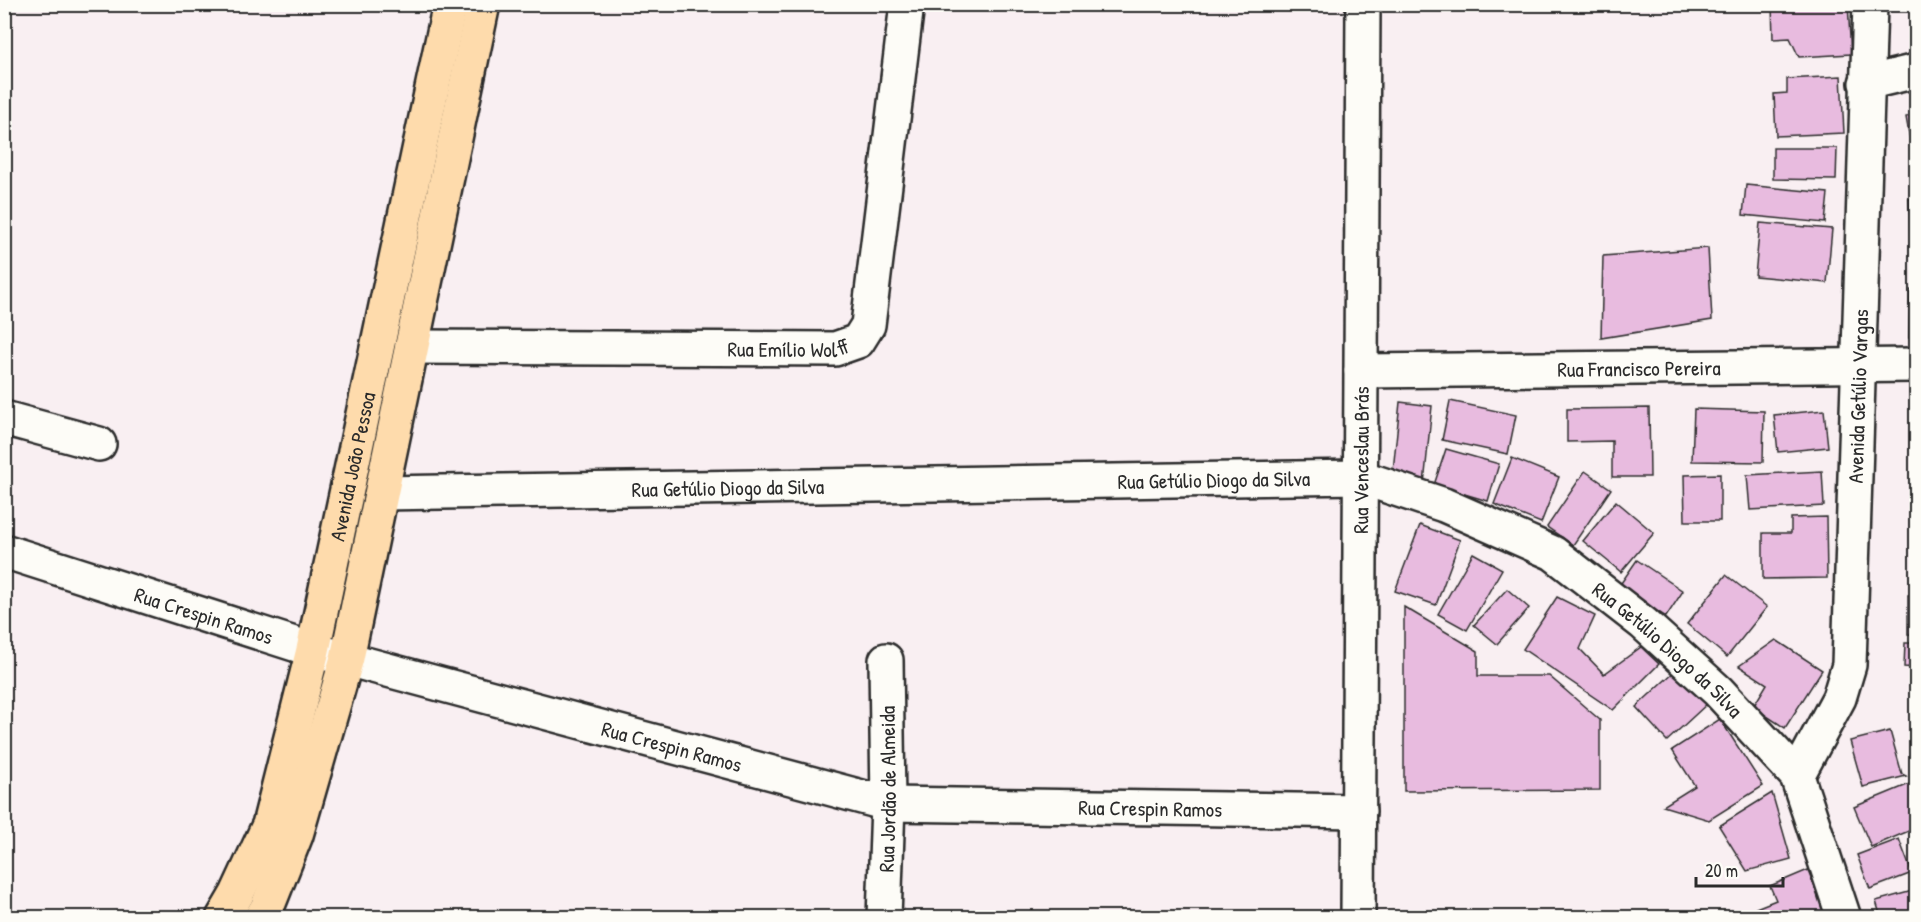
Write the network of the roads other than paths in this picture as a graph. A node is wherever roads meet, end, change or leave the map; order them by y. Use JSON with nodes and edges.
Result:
{"nodes":[{"id":1,"x":450,"y":4,"type":"edge"},
{"id":2,"x":483,"y":4,"type":"edge"},
{"id":3,"x":907,"y":4,"type":"edge"},
{"id":4,"x":1363,"y":4,"type":"edge"},
{"id":5,"x":1870,"y":4,"type":"edge"},
{"id":6,"x":1917,"y":71,"type":"edge"},
{"id":7,"x":1866,"y":83,"type":"junction"},
{"id":8,"x":412,"y":347,"type":"junction"},
{"id":9,"x":1917,"y":365,"type":"edge"},
{"id":10,"x":1860,"y":366,"type":"junction"},
{"id":11,"x":1361,"y":371,"type":"junction"},
{"id":12,"x":4,"y":418,"type":"edge"},
{"id":13,"x":99,"y":444,"type":"dead end"},
{"id":14,"x":1360,"y":477,"type":"junction"},
{"id":15,"x":382,"y":493,"type":"junction"},
{"id":16,"x":4,"y":551,"type":"edge"},
{"id":17,"x":313,"y":650,"type":"junction"},
{"id":18,"x":347,"y":658,"type":"junction"},
{"id":19,"x":886,"y":660,"type":"dead end"},
{"id":20,"x":1797,"y":776,"type":"junction"},
{"id":21,"x":888,"y":804,"type":"junction"},
{"id":22,"x":1359,"y":811,"type":"junction"},
{"id":23,"x":223,"y":918,"type":"edge"},
{"id":24,"x":261,"y":918,"type":"edge"},
{"id":25,"x":884,"y":918,"type":"edge"},
{"id":26,"x":1358,"y":918,"type":"edge"},
{"id":27,"x":1844,"y":918,"type":"edge"}],
"edges":[{"from":1,"to":17,"type":"highway","name":"Avenida João Pessoa"},
{"from":2,"to":8,"type":"highway","name":"Avenida João Pessoa"},
{"from":3,"to":8,"type":"street","name":"Rua Emílio Wolff"},
{"from":4,"to":11,"type":"street","name":"Rua Venceslau Brás"},
{"from":5,"to":7,"type":"street","name":"Avenida Getúlio Vargas"},
{"from":6,"to":7,"type":"street"},
{"from":7,"to":10,"type":"street","name":"Avenida Getúlio Vargas"},
{"from":8,"to":15,"type":"highway","name":"Avenida João Pessoa"},
{"from":9,"to":10,"type":"street","name":"Rua Francisco Pereira"},
{"from":10,"to":11,"type":"street","name":"Rua Francisco Pereira"},
{"from":10,"to":20,"type":"street","name":"Avenida Getúlio Vargas"},
{"from":11,"to":14,"type":"street","name":"Rua Venceslau Brás"},
{"from":12,"to":13,"type":"street"},
{"from":14,"to":15,"type":"street","name":"Rua Getúlio Diogo da Silva"},
{"from":14,"to":20,"type":"street","name":"Rua Getúlio Diogo da Silva"},
{"from":14,"to":22,"type":"street","name":"Rua Venceslau Brás"},
{"from":15,"to":18,"type":"highway","name":"Avenida João Pessoa"},
{"from":16,"to":17,"type":"street","name":"Rua Crespin Ramos"},
{"from":17,"to":18,"type":"street","name":"Rua Crespin Ramos"},
{"from":17,"to":23,"type":"highway","name":"Avenida João Pessoa"},
{"from":18,"to":21,"type":"street","name":"Rua Crespin Ramos"},
{"from":18,"to":24,"type":"highway","name":"Avenida João Pessoa"},
{"from":19,"to":21,"type":"street","name":"Rua Jordão de Almeida"},
{"from":20,"to":27,"type":"street","name":"Rua Getúlio Diogo da Silva"},
{"from":21,"to":22,"type":"street","name":"Rua Crespin Ramos"},
{"from":21,"to":25,"type":"street","name":"Rua Jordão de Almeida"},
{"from":22,"to":26,"type":"street","name":"Rua Venceslau Brás"}]}
